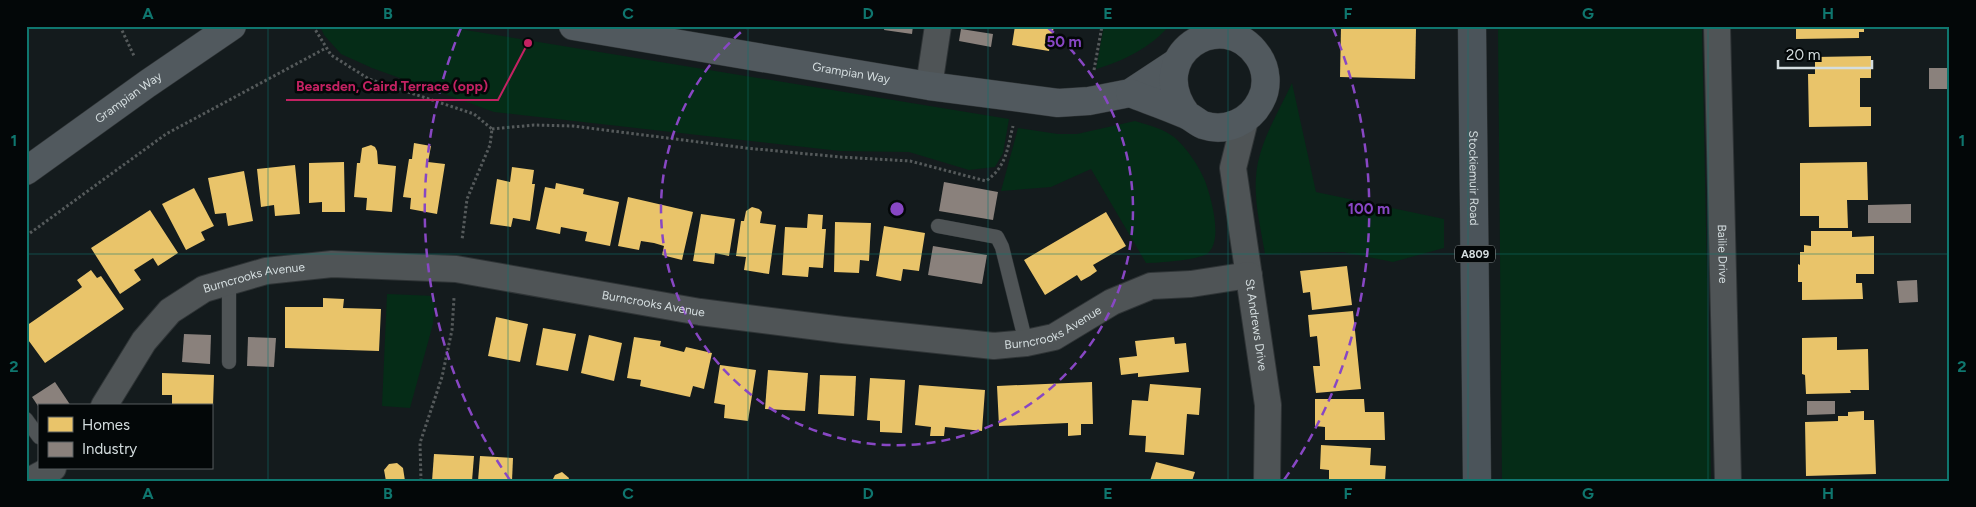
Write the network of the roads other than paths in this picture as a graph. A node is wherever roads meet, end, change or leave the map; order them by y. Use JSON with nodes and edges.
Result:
{"nodes":[{"id":1,"x":232,"y":26,"type":"edge"},
{"id":2,"x":573,"y":26,"type":"edge"},
{"id":3,"x":938,"y":26,"type":"edge"},
{"id":4,"x":1472,"y":26,"type":"edge"},
{"id":5,"x":1717,"y":26,"type":"edge"},
{"id":6,"x":601,"y":29,"type":"edge"},
{"id":7,"x":1201,"y":33,"type":"edge"},
{"id":8,"x":1249,"y":37,"type":"edge"},
{"id":9,"x":1177,"y":62,"type":"junction"},
{"id":10,"x":929,"y":86,"type":"junction"},
{"id":11,"x":1130,"y":92,"type":"junction"},
{"id":12,"x":1196,"y":120,"type":"junction"},
{"id":13,"x":1245,"y":120,"type":"junction"},
{"id":14,"x":1233,"y":168,"type":"junction"},
{"id":15,"x":26,"y":171,"type":"edge"},
{"id":16,"x":938,"y":226,"type":"dead end"},
{"id":17,"x":1249,"y":275,"type":"junction"},
{"id":18,"x":229,"y":281,"type":"junction"},
{"id":19,"x":1026,"y":344,"type":"junction"},
{"id":20,"x":229,"y":362,"type":"dead end"},
{"id":21,"x":105,"y":404,"type":"edge"},
{"id":22,"x":26,"y":419,"type":"edge"},
{"id":23,"x":38,"y":436,"type":"edge"},
{"id":24,"x":50,"y":470,"type":"edge"},
{"id":25,"x":29,"y":481,"type":"edge"},
{"id":26,"x":1267,"y":481,"type":"edge"},
{"id":27,"x":1477,"y":481,"type":"edge"},
{"id":28,"x":1728,"y":481,"type":"edge"}],
"edges":[{"from":1,"to":15,"type":"street","name":"Grampian Way"},
{"from":2,"to":6,"type":"street","name":"Grampian Way"},
{"from":3,"to":10,"type":"street"},
{"from":4,"to":27,"type":"main road","name":"Stockiemuir Road","number":"A809"},
{"from":5,"to":28,"type":"street","name":"Bailie Drive"},
{"from":6,"to":10,"type":"street","name":"Grampian Way"},
{"from":7,"to":8,"type":"street","name":"Grampian Way"},
{"from":7,"to":9,"type":"street","name":"Grampian Way"},
{"from":8,"to":13,"type":"street","name":"Grampian Way"},
{"from":9,"to":11,"type":"street","name":"Grampian Way"},
{"from":9,"to":12,"type":"street"},
{"from":10,"to":11,"type":"street","name":"Grampian Way"},
{"from":11,"to":12,"type":"street"},
{"from":12,"to":13,"type":"street"},
{"from":12,"to":14,"type":"street","name":"St Andrews Drive"},
{"from":13,"to":14,"type":"street","name":"St Andrews Drive"},
{"from":14,"to":17,"type":"street","name":"St Andrews Drive"},
{"from":16,"to":19,"type":"lane"},
{"from":17,"to":19,"type":"street","name":"Burncrooks Avenue"},
{"from":17,"to":26,"type":"street","name":"St Andrews Drive"},
{"from":18,"to":19,"type":"street","name":"Burncrooks Avenue"},
{"from":18,"to":20,"type":"lane"},
{"from":18,"to":21,"type":"street","name":"Burncrooks Avenue"},
{"from":22,"to":23,"type":"lane"},
{"from":24,"to":25,"type":"street"}]}
